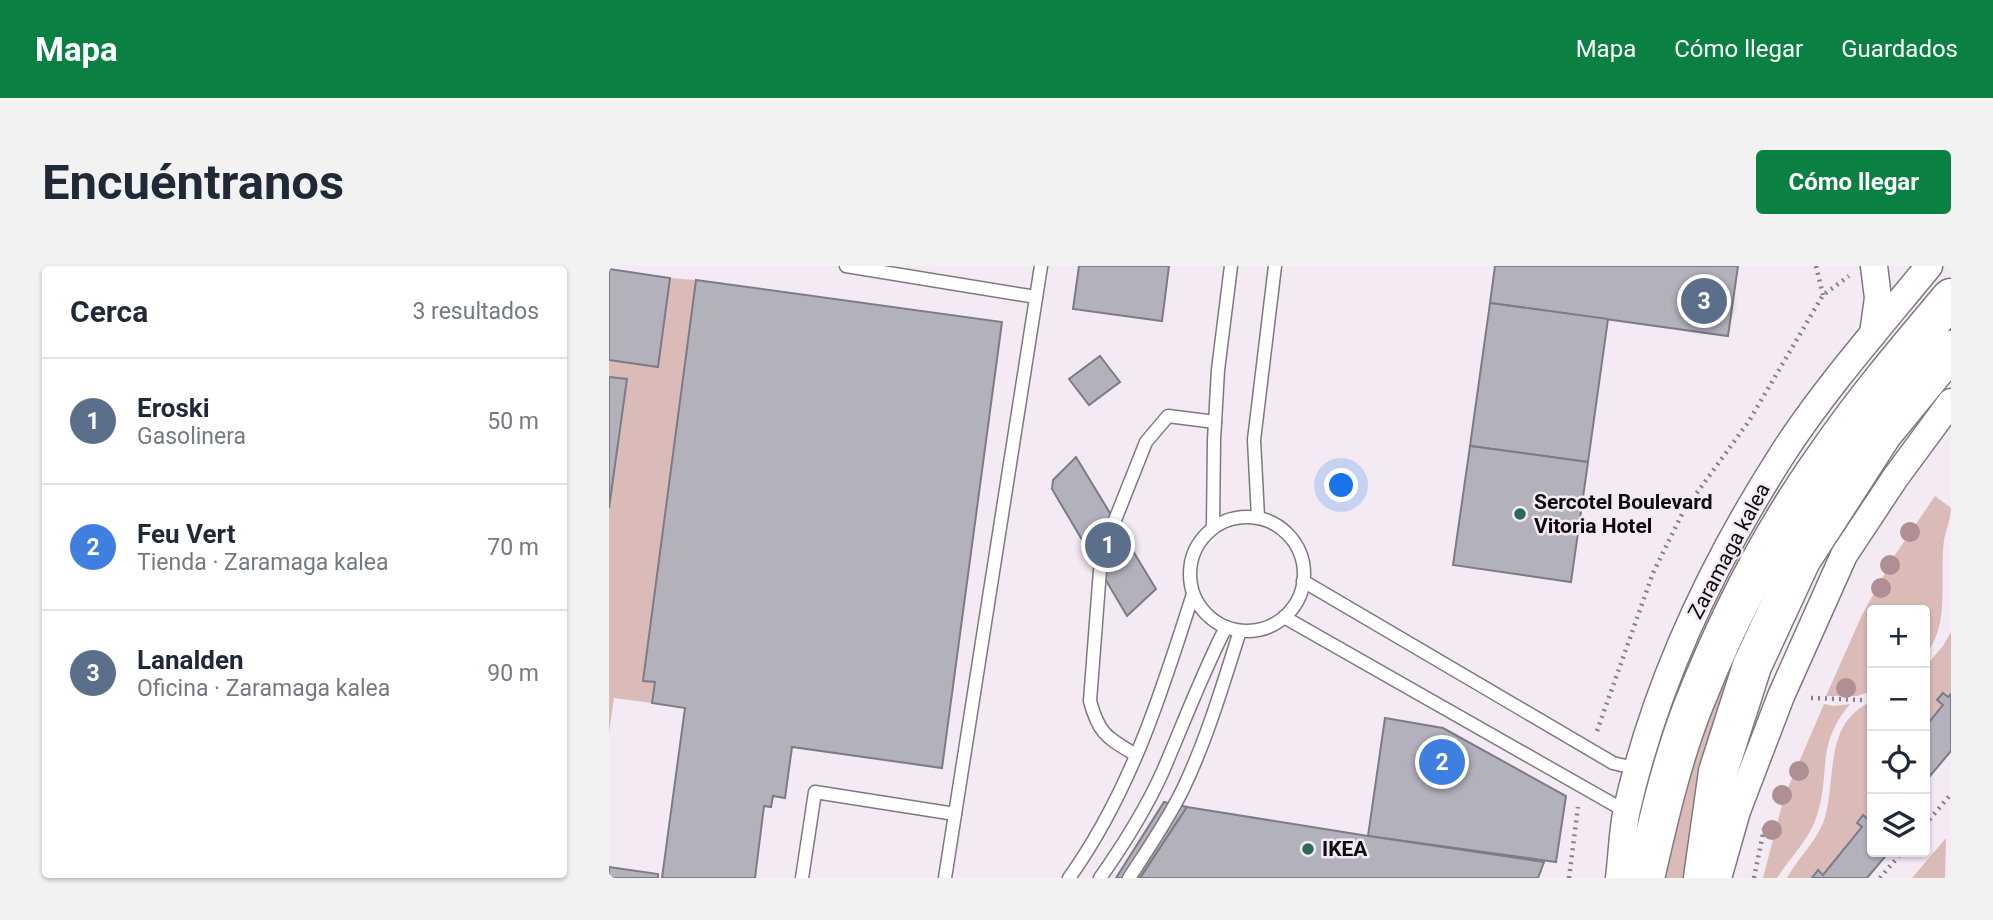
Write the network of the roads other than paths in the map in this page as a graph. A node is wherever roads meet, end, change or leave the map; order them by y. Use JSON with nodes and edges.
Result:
{"nodes":[{"id":1,"x":846,"y":266,"type":"edge"},
{"id":2,"x":1041,"y":266,"type":"edge"},
{"id":3,"x":1231,"y":266,"type":"edge"},
{"id":4,"x":1275,"y":266,"type":"edge"},
{"id":5,"x":1929,"y":266,"type":"edge"},
{"id":6,"x":1864,"y":269,"type":"edge"},
{"id":7,"x":1036,"y":297,"type":"junction"},
{"id":8,"x":1951,"y":298,"type":"edge"},
{"id":9,"x":1873,"y":336,"type":"junction"},
{"id":10,"x":1951,"y":350,"type":"edge"},
{"id":11,"x":1951,"y":402,"type":"edge"},
{"id":12,"x":1215,"y":422,"type":"junction"},
{"id":13,"x":1258,"y":517,"type":"junction"},
{"id":14,"x":1115,"y":520,"type":"dead end"},
{"id":15,"x":1213,"y":527,"type":"junction"},
{"id":16,"x":1100,"y":570,"type":"dead end"},
{"id":17,"x":1303,"y":581,"type":"junction"},
{"id":18,"x":1193,"y":594,"type":"junction"},
{"id":19,"x":1284,"y":617,"type":"junction"},
{"id":20,"x":1226,"y":627,"type":"junction"},
{"id":21,"x":1240,"y":631,"type":"junction"},
{"id":22,"x":1136,"y":755,"type":"junction"},
{"id":23,"x":1637,"y":769,"type":"junction"},
{"id":24,"x":1627,"y":812,"type":"junction"},
{"id":25,"x":955,"y":814,"type":"junction"},
{"id":26,"x":803,"y":878,"type":"edge"},
{"id":27,"x":944,"y":878,"type":"edge"},
{"id":28,"x":1069,"y":878,"type":"edge"},
{"id":29,"x":1100,"y":878,"type":"edge"},
{"id":30,"x":1129,"y":878,"type":"edge"},
{"id":31,"x":1619,"y":878,"type":"edge"},
{"id":32,"x":1645,"y":878,"type":"edge"},
{"id":33,"x":1703,"y":878,"type":"edge"},
{"id":34,"x":1719,"y":878,"type":"edge"}],
"edges":[{"from":1,"to":7,"type":"lane"},
{"from":2,"to":7,"type":"lane"},
{"from":3,"to":12,"type":"lane"},
{"from":4,"to":13,"type":"lane"},
{"from":5,"to":9,"type":"street","name":"Zaramaga kalea"},
{"from":6,"to":9,"type":"street"},
{"from":7,"to":25,"type":"lane"},
{"from":8,"to":32,"type":"main road","name":"Zaramaga kalea"},
{"from":9,"to":23,"type":"street","name":"Zaramaga kalea"},
{"from":10,"to":33,"type":"main road"},
{"from":11,"to":34,"type":"street"},
{"from":12,"to":14,"type":"lane"},
{"from":12,"to":15,"type":"lane"},
{"from":13,"to":15,"type":"lane"},
{"from":13,"to":17,"type":"lane"},
{"from":15,"to":18,"type":"lane"},
{"from":16,"to":22,"type":"lane"},
{"from":17,"to":19,"type":"lane"},
{"from":17,"to":23,"type":"lane"},
{"from":18,"to":20,"type":"lane"},
{"from":18,"to":22,"type":"lane"},
{"from":19,"to":21,"type":"lane"},
{"from":19,"to":24,"type":"lane"},
{"from":20,"to":21,"type":"lane"},
{"from":20,"to":29,"type":"lane"},
{"from":21,"to":30,"type":"lane"},
{"from":22,"to":28,"type":"lane"},
{"from":23,"to":24,"type":"street","name":"Zaramaga kalea"},
{"from":24,"to":31,"type":"street","name":"Zaramaga kalea"},
{"from":25,"to":26,"type":"lane"},
{"from":25,"to":27,"type":"lane"}]}
